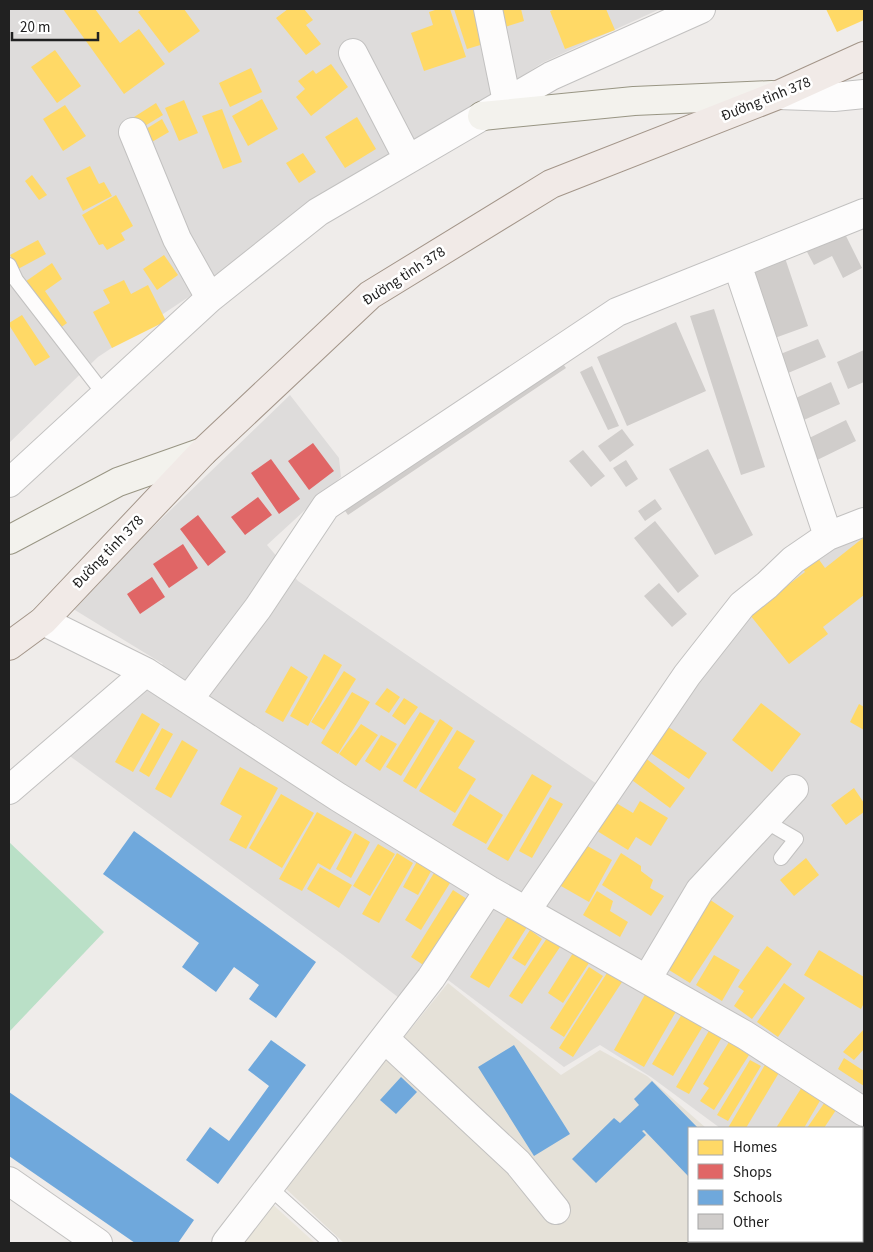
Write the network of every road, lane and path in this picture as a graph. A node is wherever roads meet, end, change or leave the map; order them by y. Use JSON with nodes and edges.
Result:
{"nodes":[{"id":1,"x":488,"y":9,"type":"edge"},
{"id":2,"x":701,"y":9,"type":"edge"},
{"id":3,"x":353,"y":53,"type":"dead end"},
{"id":4,"x":864,"y":56,"type":"edge"},
{"id":5,"x":864,"y":94,"type":"edge"},
{"id":6,"x":778,"y":95,"type":"junction"},
{"id":7,"x":507,"y":102,"type":"junction"},
{"id":8,"x":482,"y":116,"type":"junction"},
{"id":9,"x":133,"y":132,"type":"dead end"},
{"id":10,"x":408,"y":159,"type":"junction"},
{"id":11,"x":864,"y":213,"type":"edge"},
{"id":12,"x":737,"y":264,"type":"junction"},
{"id":13,"x":9,"y":265,"type":"edge"},
{"id":14,"x":210,"y":298,"type":"junction"},
{"id":15,"x":104,"y":394,"type":"junction"},
{"id":16,"x":203,"y":452,"type":"junction"},
{"id":17,"x":9,"y":482,"type":"edge"},
{"id":18,"x":864,"y":522,"type":"edge"},
{"id":19,"x":828,"y":536,"type":"junction"},
{"id":20,"x":9,"y":540,"type":"edge"},
{"id":21,"x":43,"y":620,"type":"junction"},
{"id":22,"x":9,"y":646,"type":"edge"},
{"id":23,"x":146,"y":672,"type":"junction"},
{"id":24,"x":189,"y":699,"type":"junction"},
{"id":25,"x":794,"y":789,"type":"dead end"},
{"id":26,"x":9,"y":790,"type":"edge"},
{"id":27,"x":764,"y":821,"type":"junction"},
{"id":28,"x":781,"y":858,"type":"dead end"},
{"id":29,"x":489,"y":890,"type":"junction"},
{"id":30,"x":526,"y":911,"type":"junction"},
{"id":31,"x":647,"y":979,"type":"junction"},
{"id":32,"x":385,"y":1039,"type":"junction"},
{"id":33,"x":864,"y":1112,"type":"edge"},
{"id":34,"x":9,"y":1181,"type":"edge"},
{"id":35,"x":270,"y":1188,"type":"junction"},
{"id":36,"x":556,"y":1210,"type":"dead end"},
{"id":37,"x":98,"y":1243,"type":"edge"},
{"id":38,"x":226,"y":1243,"type":"edge"},
{"id":39,"x":331,"y":1243,"type":"edge"}],
"edges":[{"from":1,"to":7,"type":"street"},
{"from":2,"to":7,"type":"street"},
{"from":3,"to":10,"type":"street"},
{"from":4,"to":6,"type":"main road","name":"Đường tỉnh 378"},
{"from":5,"to":6,"type":"street"},
{"from":6,"to":8,"type":"main road"},
{"from":6,"to":16,"type":"main road","name":"Đường tỉnh 378"},
{"from":7,"to":8,"type":"street"},
{"from":8,"to":10,"type":"street"},
{"from":9,"to":14,"type":"street"},
{"from":10,"to":14,"type":"street"},
{"from":11,"to":12,"type":"street"},
{"from":12,"to":19,"type":"street"},
{"from":12,"to":24,"type":"street"},
{"from":13,"to":15,"type":"lane"},
{"from":14,"to":15,"type":"street"},
{"from":15,"to":17,"type":"street"},
{"from":16,"to":20,"type":"main road"},
{"from":16,"to":21,"type":"main road","name":"Đường tỉnh 378"},
{"from":18,"to":19,"type":"street"},
{"from":19,"to":30,"type":"street"},
{"from":21,"to":22,"type":"main road","name":"Đường tỉnh 378"},
{"from":21,"to":23,"type":"street"},
{"from":23,"to":24,"type":"street"},
{"from":23,"to":26,"type":"street"},
{"from":24,"to":29,"type":"street"},
{"from":25,"to":27,"type":"street"},
{"from":27,"to":28,"type":"lane"},
{"from":27,"to":31,"type":"street"},
{"from":29,"to":30,"type":"street"},
{"from":29,"to":32,"type":"street"},
{"from":30,"to":31,"type":"street"},
{"from":31,"to":33,"type":"street"},
{"from":32,"to":35,"type":"street"},
{"from":32,"to":36,"type":"street"},
{"from":34,"to":37,"type":"street"},
{"from":35,"to":38,"type":"street"},
{"from":35,"to":39,"type":"lane"}]}
